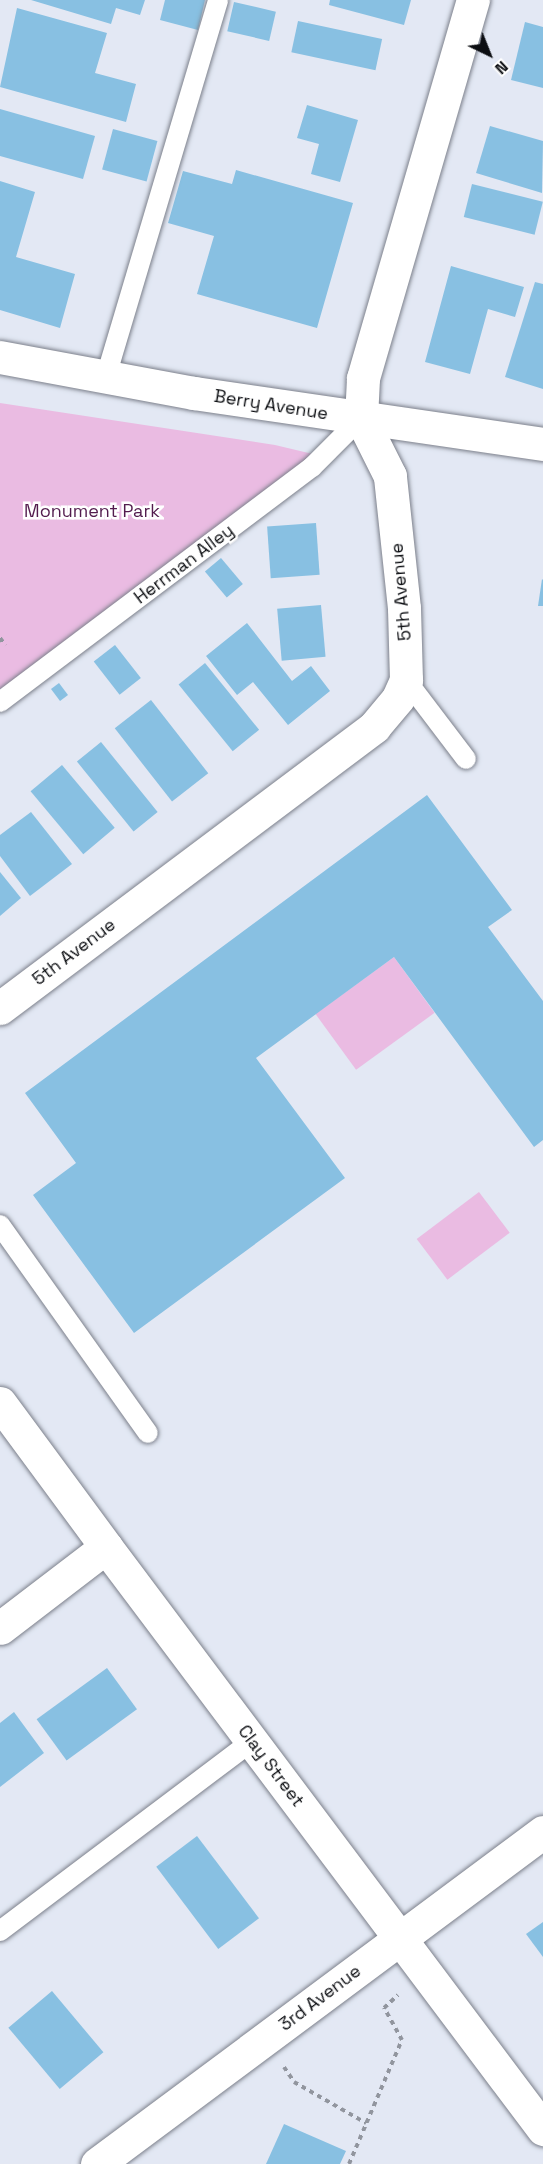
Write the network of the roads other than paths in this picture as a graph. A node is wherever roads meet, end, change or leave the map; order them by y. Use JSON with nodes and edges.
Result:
{"nodes":[{"id":1,"x":218,"y":0,"type":"edge"},
{"id":2,"x":473,"y":0,"type":"edge"},
{"id":3,"x":0,"y":357,"type":"edge"},
{"id":4,"x":108,"y":373,"type":"junction"},
{"id":5,"x":361,"y":418,"type":"junction"},
{"id":6,"x":543,"y":444,"type":"edge"},
{"id":7,"x":406,"y":680,"type":"junction"},
{"id":8,"x":0,"y":702,"type":"edge"},
{"id":9,"x":466,"y":759,"type":"dead end"},
{"id":10,"x":0,"y":1008,"type":"edge"},
{"id":11,"x":0,"y":1225,"type":"edge"},
{"id":12,"x":0,"y":1403,"type":"edge"},
{"id":13,"x":148,"y":1433,"type":"dead end"},
{"id":14,"x":106,"y":1547,"type":"junction"},
{"id":15,"x":0,"y":1628,"type":"edge"},
{"id":16,"x":252,"y":1741,"type":"junction"},
{"id":17,"x":543,"y":1832,"type":"edge"},
{"id":18,"x":0,"y":1931,"type":"edge"},
{"id":19,"x":400,"y":1938,"type":"junction"},
{"id":20,"x":543,"y":2129,"type":"edge"},
{"id":21,"x":97,"y":2164,"type":"edge"}],
"edges":[{"from":1,"to":4,"type":"lane"},
{"from":2,"to":5,"type":"street","name":"5th Avenue"},
{"from":3,"to":4,"type":"street","name":"Berry Avenue"},
{"from":4,"to":5,"type":"street","name":"Berry Avenue"},
{"from":5,"to":6,"type":"street","name":"Berry Avenue"},
{"from":5,"to":7,"type":"street","name":"5th Avenue"},
{"from":5,"to":8,"type":"lane","name":"Herrman Alley"},
{"from":7,"to":9,"type":"lane"},
{"from":7,"to":10,"type":"street","name":"5th Avenue"},
{"from":11,"to":13,"type":"lane"},
{"from":12,"to":14,"type":"street","name":"Clay Street"},
{"from":14,"to":15,"type":"street"},
{"from":14,"to":16,"type":"street","name":"Clay Street"},
{"from":16,"to":18,"type":"lane"},
{"from":16,"to":19,"type":"street","name":"Clay Street"},
{"from":17,"to":19,"type":"street","name":"3rd Avenue"},
{"from":19,"to":20,"type":"street","name":"Clay Street"},
{"from":19,"to":21,"type":"street","name":"3rd Avenue"}]}
